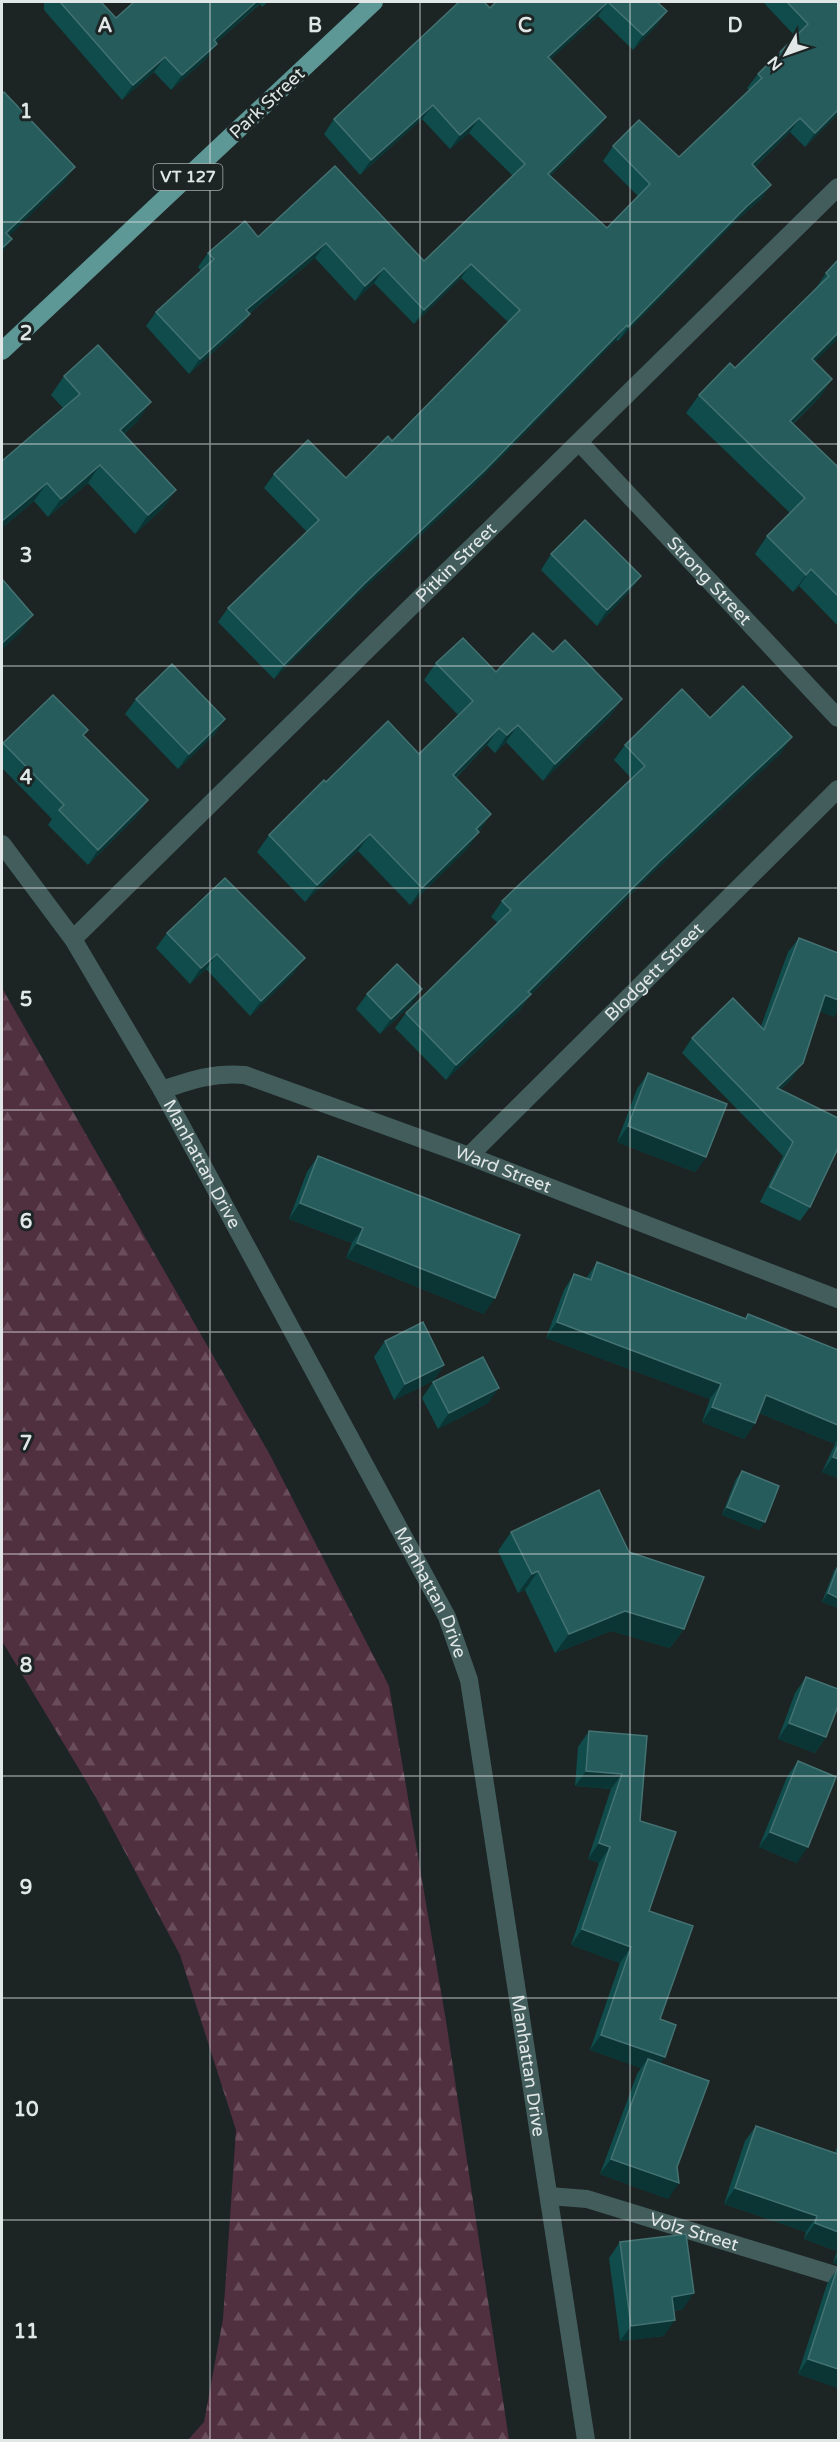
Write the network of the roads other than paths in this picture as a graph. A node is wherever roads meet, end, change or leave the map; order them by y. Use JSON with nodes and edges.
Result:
{"nodes":[{"id":1,"x":364,"y":5,"type":"edge"},
{"id":2,"x":838,"y":187,"type":"edge"},
{"id":3,"x":2,"y":351,"type":"edge"},
{"id":4,"x":580,"y":443,"type":"junction"},
{"id":5,"x":838,"y":718,"type":"edge"},
{"id":6,"x":838,"y":789,"type":"edge"},
{"id":7,"x":2,"y":844,"type":"edge"},
{"id":8,"x":73,"y":939,"type":"junction"},
{"id":9,"x":162,"y":1090,"type":"junction"},
{"id":10,"x":469,"y":1156,"type":"junction"},
{"id":11,"x":838,"y":1299,"type":"edge"},
{"id":12,"x":549,"y":2196,"type":"junction"},
{"id":13,"x":838,"y":2276,"type":"edge"},
{"id":14,"x":586,"y":2440,"type":"edge"}],
"edges":[{"from":1,"to":3,"type":"main road","name":"Park Street","number":"VT 127"},
{"from":2,"to":4,"type":"street","name":"Pitkin Street"},
{"from":4,"to":5,"type":"street","name":"Strong Street"},
{"from":4,"to":8,"type":"street","name":"Pitkin Street"},
{"from":6,"to":10,"type":"street","name":"Blodgett Street"},
{"from":7,"to":8,"type":"street","name":"Manhattan Drive"},
{"from":8,"to":9,"type":"street","name":"Manhattan Drive"},
{"from":9,"to":10,"type":"street","name":"Ward Street"},
{"from":9,"to":12,"type":"street","name":"Manhattan Drive"},
{"from":10,"to":11,"type":"street","name":"Ward Street"},
{"from":12,"to":13,"type":"street","name":"Volz Street"},
{"from":12,"to":14,"type":"street","name":"Manhattan Drive"}]}
